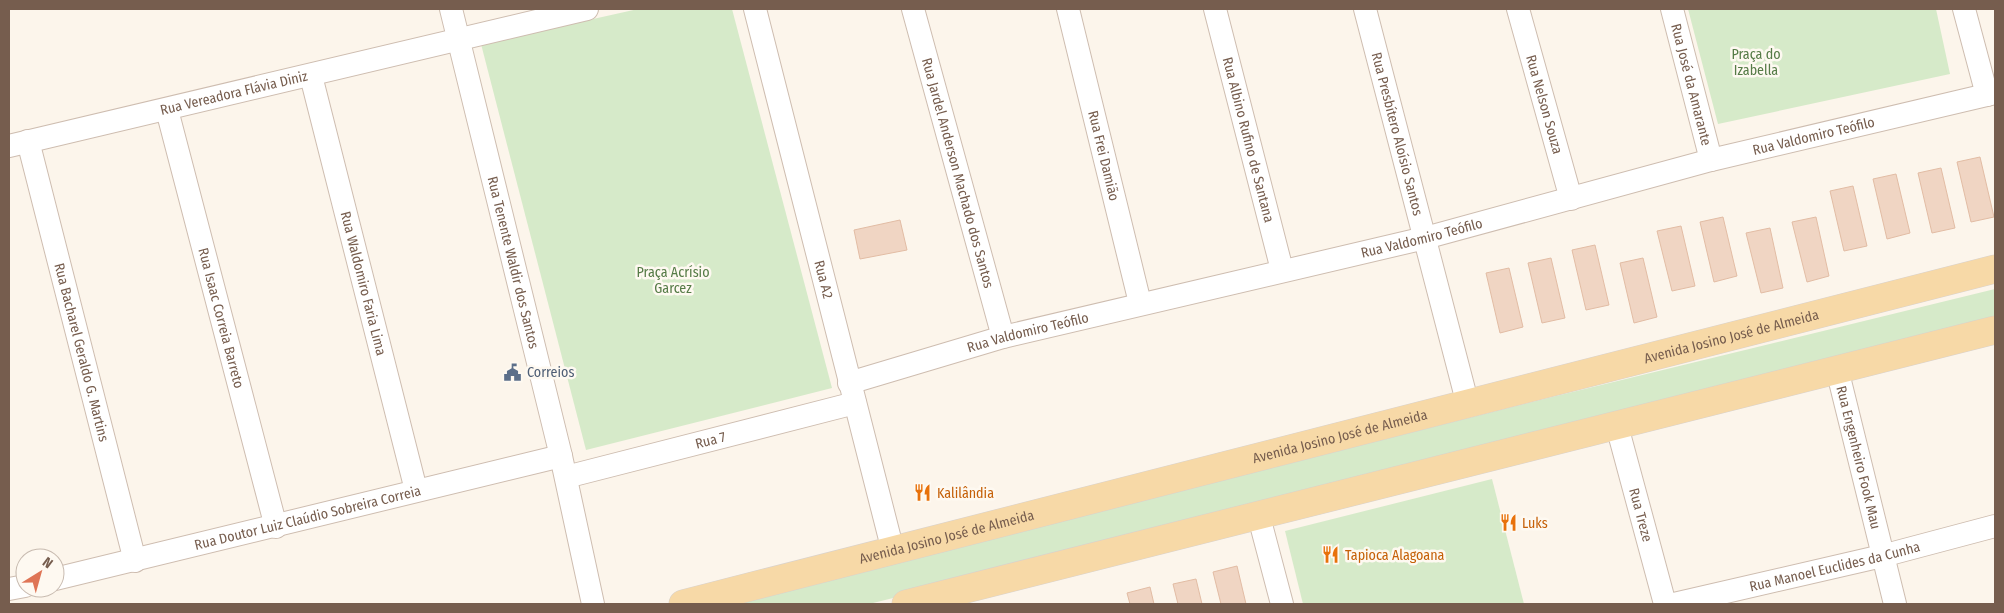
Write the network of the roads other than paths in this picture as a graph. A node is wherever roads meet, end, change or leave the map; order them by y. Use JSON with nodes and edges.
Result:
{"nodes":[{"id":1,"x":451,"y":9,"type":"edge"},
{"id":2,"x":587,"y":9,"type":"edge"},
{"id":3,"x":755,"y":9,"type":"edge"},
{"id":4,"x":914,"y":9,"type":"edge"},
{"id":5,"x":1068,"y":9,"type":"edge"},
{"id":6,"x":1215,"y":9,"type":"edge"},
{"id":7,"x":1365,"y":9,"type":"edge"},
{"id":8,"x":1518,"y":9,"type":"edge"},
{"id":9,"x":1672,"y":9,"type":"edge"},
{"id":10,"x":1964,"y":9,"type":"edge"},
{"id":11,"x":458,"y":39,"type":"junction"},
{"id":12,"x":310,"y":76,"type":"junction"},
{"id":13,"x":1991,"y":94,"type":"edge"},
{"id":14,"x":166,"y":110,"type":"junction"},
{"id":15,"x":18,"y":144,"type":"edge"},
{"id":16,"x":1710,"y":160,"type":"junction"},
{"id":17,"x":1571,"y":199,"type":"junction"},
{"id":18,"x":1425,"y":238,"type":"junction"},
{"id":19,"x":1995,"y":269,"type":"edge"},
{"id":20,"x":1282,"y":270,"type":"junction"},
{"id":21,"x":1140,"y":303,"type":"junction"},
{"id":22,"x":1995,"y":330,"type":"edge"},
{"id":23,"x":1003,"y":337,"type":"junction"},
{"id":24,"x":1837,"y":369,"type":"junction"},
{"id":25,"x":852,"y":393,"type":"junction"},
{"id":26,"x":1468,"y":405,"type":"junction"},
{"id":27,"x":1618,"y":426,"type":"junction"},
{"id":28,"x":564,"y":467,"type":"junction"},
{"id":29,"x":416,"y":490,"type":"junction"},
{"id":30,"x":1259,"y":517,"type":"junction"},
{"id":31,"x":276,"y":526,"type":"junction"},
{"id":32,"x":1995,"y":526,"type":"edge"},
{"id":33,"x":894,"y":550,"type":"junction"},
{"id":34,"x":1882,"y":556,"type":"junction"},
{"id":35,"x":135,"y":561,"type":"junction"},
{"id":36,"x":65,"y":577,"type":"edge"},
{"id":37,"x":593,"y":604,"type":"edge"},
{"id":38,"x":683,"y":604,"type":"edge"},
{"id":39,"x":906,"y":604,"type":"edge"},
{"id":40,"x":1282,"y":604,"type":"edge"},
{"id":41,"x":1665,"y":604,"type":"edge"},
{"id":42,"x":1674,"y":604,"type":"edge"},
{"id":43,"x":1895,"y":604,"type":"edge"}],
"edges":[{"from":1,"to":11,"type":"street","name":"Rua Tenente Waldir dos Santos"},
{"from":2,"to":11,"type":"street","name":"Rua Vereadora Flávia Diniz"},
{"from":3,"to":25,"type":"street","name":"Rua A2"},
{"from":4,"to":23,"type":"street","name":"Rua Jardel Anderson Machado dos Santos"},
{"from":5,"to":21,"type":"street","name":"Rua Frei Damião"},
{"from":6,"to":20,"type":"street","name":"Rua Albino Rufino de Santana"},
{"from":7,"to":18,"type":"street","name":"Rua Presbítero Aloísio Santos"},
{"from":8,"to":17,"type":"street","name":"Rua Nelson Souza"},
{"from":9,"to":16,"type":"street","name":"Rua José da Amarante"},
{"from":10,"to":13,"type":"street"},
{"from":11,"to":12,"type":"street","name":"Rua Vereadora Flávia Diniz"},
{"from":11,"to":28,"type":"street","name":"Rua Tenente Waldir dos Santos"},
{"from":12,"to":14,"type":"street","name":"Rua Vereadora Flávia Diniz"},
{"from":12,"to":29,"type":"street","name":"Rua Waldomiro Faria Lima"},
{"from":13,"to":16,"type":"street","name":"Rua Valdomiro Teófilo"},
{"from":14,"to":15,"type":"street","name":"Rua Vereadora Flávia Diniz"},
{"from":14,"to":31,"type":"street","name":"Rua Isaac Correia Barreto"},
{"from":15,"to":35,"type":"street","name":"Rua Bacharel Geraldo G. Martins"},
{"from":16,"to":17,"type":"street","name":"Rua Valdomiro Teófilo"},
{"from":17,"to":18,"type":"street","name":"Rua Valdomiro Teófilo"},
{"from":18,"to":20,"type":"street","name":"Rua Valdomiro Teófilo"},
{"from":18,"to":26,"type":"street","name":"Rua Presbítero Aloísio Santos"},
{"from":19,"to":26,"type":"main road","name":"Avenida Josino José de Almeida"},
{"from":20,"to":21,"type":"street","name":"Rua Valdomiro Teófilo"},
{"from":21,"to":23,"type":"street","name":"Rua Valdomiro Teófilo"},
{"from":22,"to":24,"type":"main road"},
{"from":23,"to":25,"type":"street","name":"Rua Valdomiro Teófilo"},
{"from":24,"to":27,"type":"main road"},
{"from":24,"to":34,"type":"street","name":"Rua Engenheiro Fook Mau"},
{"from":25,"to":28,"type":"street","name":"Rua 7"},
{"from":25,"to":33,"type":"street","name":"Rua A2"},
{"from":26,"to":33,"type":"main road","name":"Avenida Josino José de Almeida"},
{"from":27,"to":30,"type":"main road"},
{"from":27,"to":41,"type":"street","name":"Rua Treze"},
{"from":28,"to":29,"type":"street","name":"Rua Doutor Luiz Claúdio Sobreira Correia"},
{"from":28,"to":37,"type":"street","name":"Rua Tenente Waldir dos Santos"},
{"from":29,"to":31,"type":"street","name":"Rua Doutor Luiz Claúdio Sobreira Correia"},
{"from":30,"to":39,"type":"main road"},
{"from":30,"to":40,"type":"street"},
{"from":31,"to":35,"type":"street","name":"Rua Doutor Luiz Claúdio Sobreira Correia"},
{"from":32,"to":34,"type":"street","name":"Rua Manoel Euclides da Cunha"},
{"from":33,"to":38,"type":"main road","name":"Avenida Josino José de Almeida"},
{"from":34,"to":42,"type":"street","name":"Rua Manoel Euclides da Cunha"},
{"from":34,"to":43,"type":"street","name":"Rua Engenheiro Fook Mau"},
{"from":35,"to":36,"type":"street","name":"Rua Doutor Luiz Claúdio Sobreira Correia"}]}
